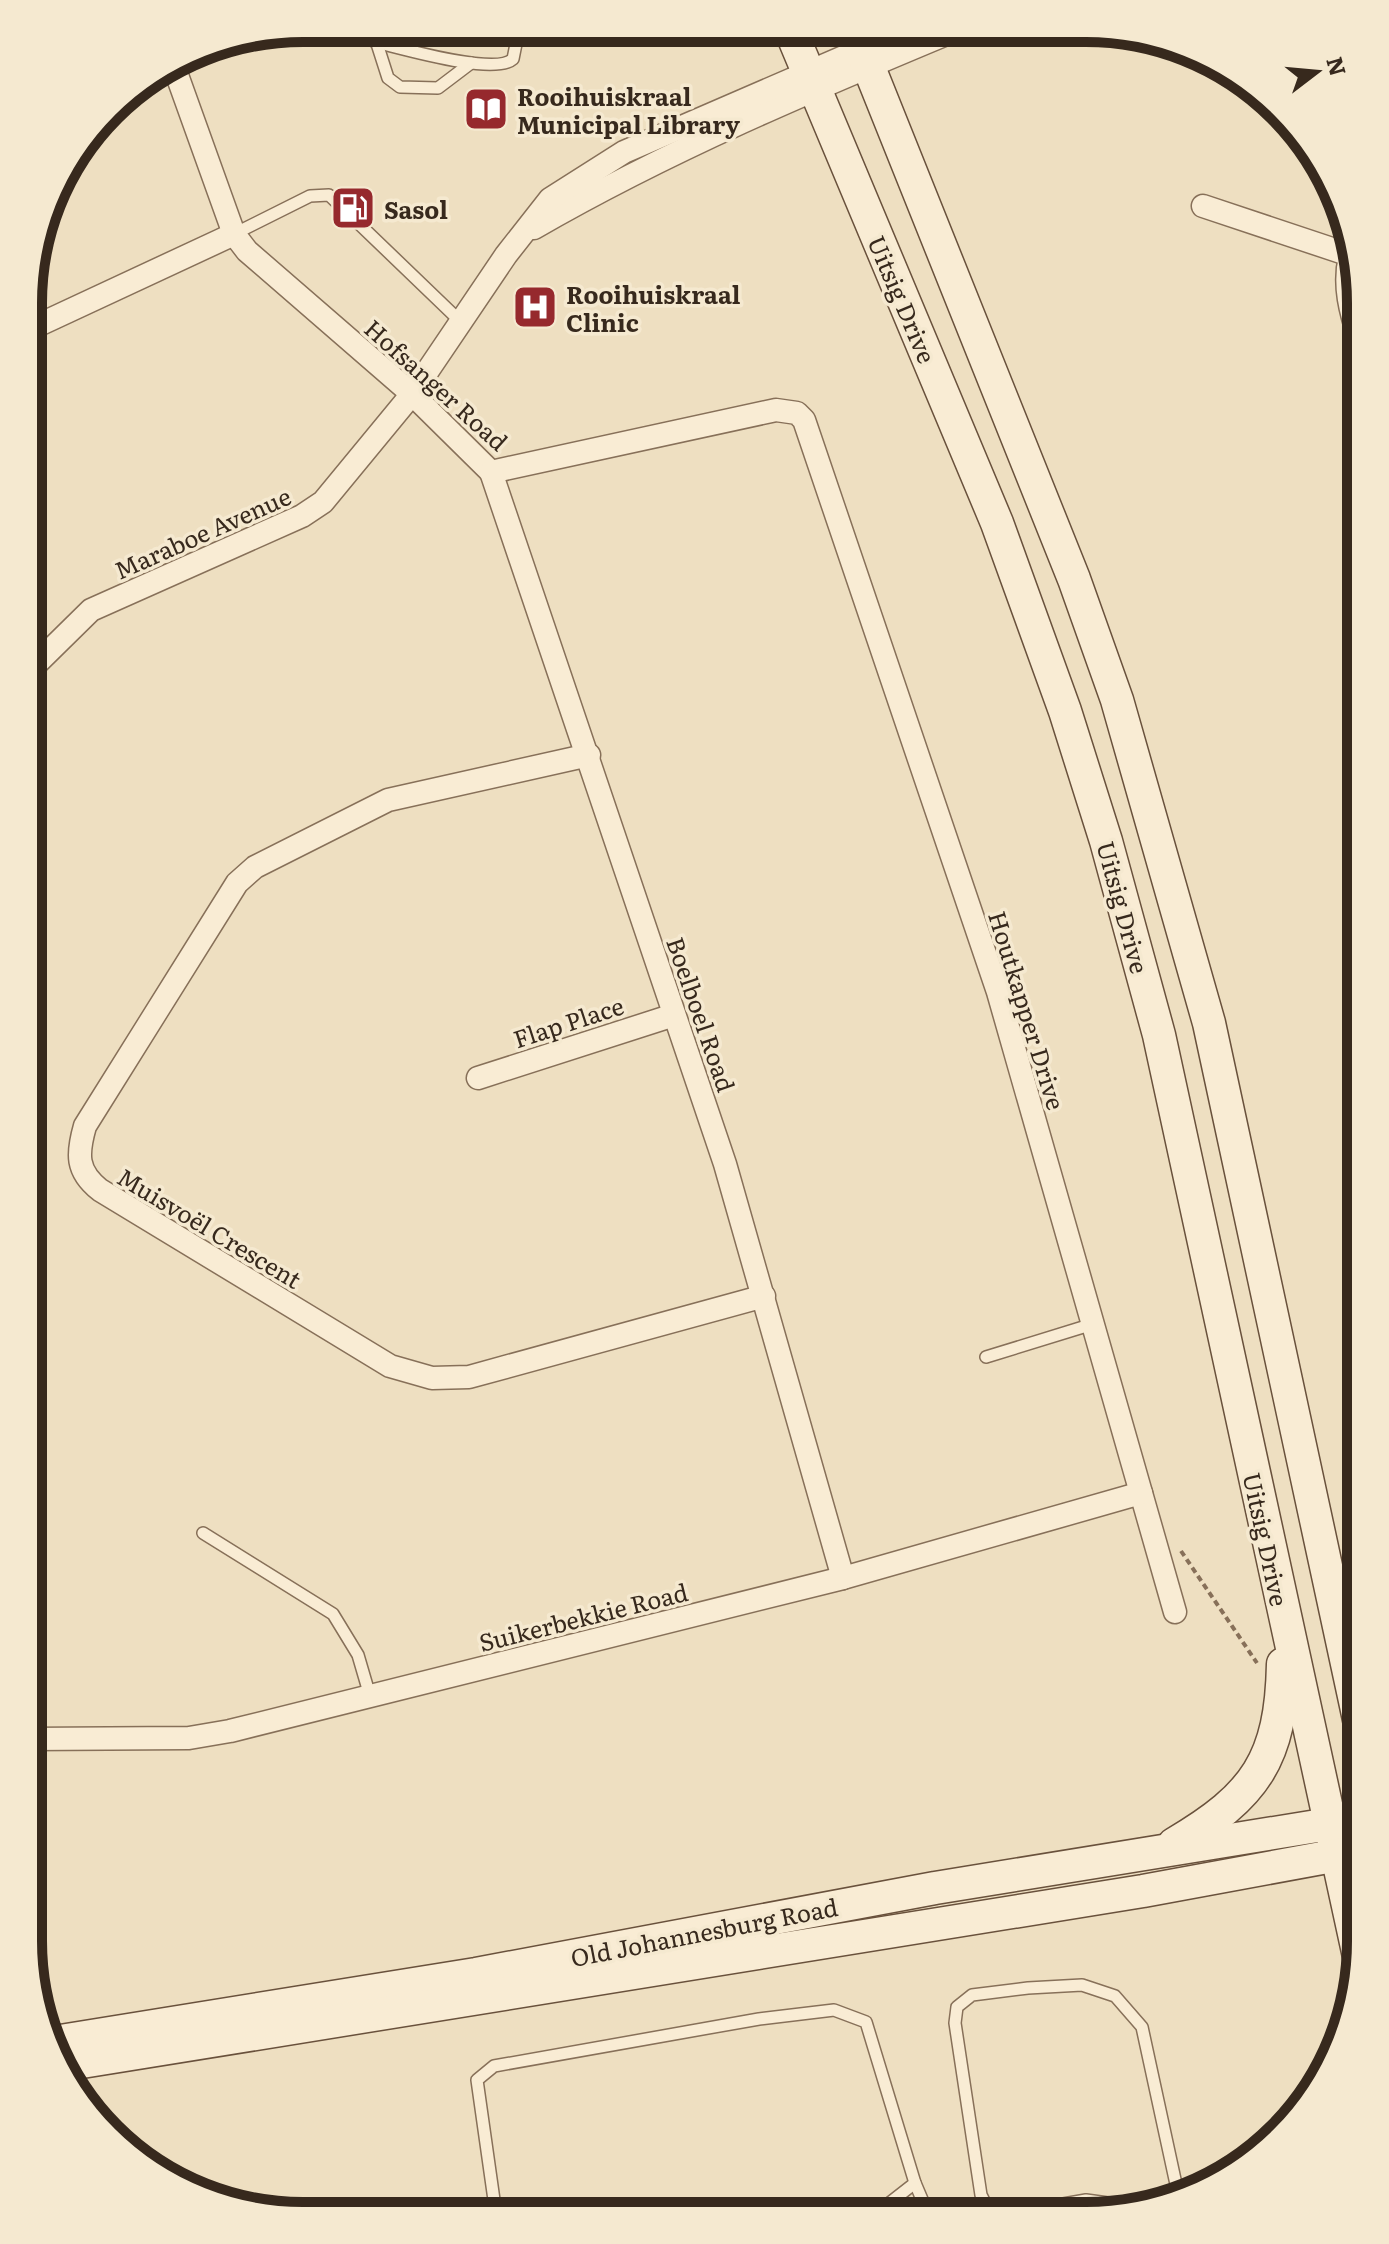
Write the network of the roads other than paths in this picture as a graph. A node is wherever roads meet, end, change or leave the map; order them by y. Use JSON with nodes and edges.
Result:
{"nodes":[{"id":1,"x":375,"y":42,"type":"joint"},
{"id":2,"x":516,"y":42,"type":"edge"},
{"id":3,"x":795,"y":42,"type":"edge"},
{"id":4,"x":893,"y":42,"type":"edge"},
{"id":5,"x":861,"y":48,"type":"edge"},
{"id":6,"x":471,"y":63,"type":"junction"},
{"id":7,"x":177,"y":75,"type":"edge"},
{"id":8,"x":811,"y":80,"type":"junction"},
{"id":9,"x":1203,"y":206,"type":"dead end"},
{"id":10,"x":234,"y":234,"type":"junction"},
{"id":11,"x":1342,"y":251,"type":"edge"},
{"id":12,"x":461,"y":322,"type":"junction"},
{"id":13,"x":42,"y":323,"type":"edge"},
{"id":14,"x":412,"y":394,"type":"junction"},
{"id":15,"x":809,"y":430,"type":"joint"},
{"id":16,"x":491,"y":472,"type":"junction"},
{"id":17,"x":42,"y":658,"type":"edge"},
{"id":18,"x":589,"y":755,"type":"junction"},
{"id":19,"x":674,"y":1015,"type":"junction"},
{"id":20,"x":478,"y":1078,"type":"dead end"},
{"id":21,"x":764,"y":1296,"type":"junction"},
{"id":22,"x":1093,"y":1324,"type":"junction"},
{"id":23,"x":986,"y":1357,"type":"dead end"},
{"id":24,"x":1141,"y":1493,"type":"junction"},
{"id":25,"x":203,"y":1533,"type":"dead end"},
{"id":26,"x":1320,"y":1536,"type":"junction"},
{"id":27,"x":843,"y":1578,"type":"junction"},
{"id":28,"x":1175,"y":1612,"type":"dead end"},
{"id":29,"x":1283,"y":1614,"type":"junction"},
{"id":30,"x":1346,"y":1617,"type":"edge"},
{"id":31,"x":1346,"y":1659,"type":"edge"},
{"id":32,"x":370,"y":1696,"type":"junction"},
{"id":33,"x":42,"y":1739,"type":"edge"},
{"id":34,"x":1346,"y":1831,"type":"edge"},
{"id":35,"x":1346,"y":1838,"type":"edge"},
{"id":36,"x":1346,"y":1838,"type":"edge"},
{"id":37,"x":1161,"y":1852,"type":"junction"},
{"id":38,"x":62,"y":2041,"type":"edge"},
{"id":39,"x":73,"y":2063,"type":"edge"},
{"id":40,"x":915,"y":2183,"type":"junction"},
{"id":41,"x":1176,"y":2186,"type":"edge"},
{"id":42,"x":494,"y":2202,"type":"edge"},
{"id":43,"x":891,"y":2202,"type":"edge"},
{"id":44,"x":923,"y":2202,"type":"edge"},
{"id":45,"x":984,"y":2202,"type":"edge"}],
"edges":[{"from":1,"to":6,"type":"lane"},
{"from":1,"to":6,"type":"lane"},
{"from":2,"to":6,"type":"lane"},
{"from":3,"to":8,"type":"main road","name":"Uitsig Drive"},
{"from":4,"to":5,"type":"street","name":"Maraboe Avenue"},
{"from":5,"to":8,"type":"street","name":"Maraboe Avenue"},
{"from":5,"to":26,"type":"main road","name":"Uitsig Drive"},
{"from":7,"to":10,"type":"street","name":"Hofsanger Road"},
{"from":8,"to":12,"type":"street","name":"Maraboe Avenue"},
{"from":8,"to":29,"type":"main road","name":"Uitsig Drive"},
{"from":9,"to":11,"type":"street"},
{"from":10,"to":12,"type":"lane"},
{"from":10,"to":13,"type":"street"},
{"from":10,"to":14,"type":"street","name":"Hofsanger Road"},
{"from":12,"to":14,"type":"street","name":"Maraboe Avenue"},
{"from":14,"to":16,"type":"street","name":"Hofsanger Road"},
{"from":14,"to":17,"type":"street","name":"Maraboe Avenue"},
{"from":15,"to":16,"type":"street","name":"Hofsanger Road"},
{"from":15,"to":22,"type":"street","name":"Houtkapper Drive"},
{"from":16,"to":18,"type":"street","name":"Boelboel Road"},
{"from":18,"to":19,"type":"street","name":"Boelboel Road"},
{"from":18,"to":21,"type":"street","name":"Muisvoël Crescent"},
{"from":19,"to":20,"type":"street","name":"Flap Place"},
{"from":19,"to":21,"type":"street","name":"Boelboel Road"},
{"from":21,"to":27,"type":"street","name":"Boelboel Road"},
{"from":22,"to":23,"type":"lane"},
{"from":22,"to":24,"type":"street","name":"Houtkapper Drive"},
{"from":24,"to":27,"type":"street","name":"Suikerbekkie Road"},
{"from":24,"to":28,"type":"street","name":"Houtkapper Drive"},
{"from":25,"to":32,"type":"lane"},
{"from":26,"to":30,"type":"main road"},
{"from":26,"to":31,"type":"main road","name":"Uitsig Drive"},
{"from":27,"to":32,"type":"street","name":"Suikerbekkie Road"},
{"from":29,"to":34,"type":"main road","name":"Uitsig Drive"},
{"from":29,"to":37,"type":"main road"},
{"from":32,"to":33,"type":"street","name":"Suikerbekkie Road"},
{"from":35,"to":37,"type":"main road","name":"Old Johannesburg Road"},
{"from":36,"to":39,"type":"main road","name":"Old Johannesburg Road"},
{"from":37,"to":38,"type":"main road","name":"Old Johannesburg Road"},
{"from":40,"to":42,"type":"lane"},
{"from":40,"to":43,"type":"lane"},
{"from":40,"to":44,"type":"lane"},
{"from":41,"to":45,"type":"lane"}]}
